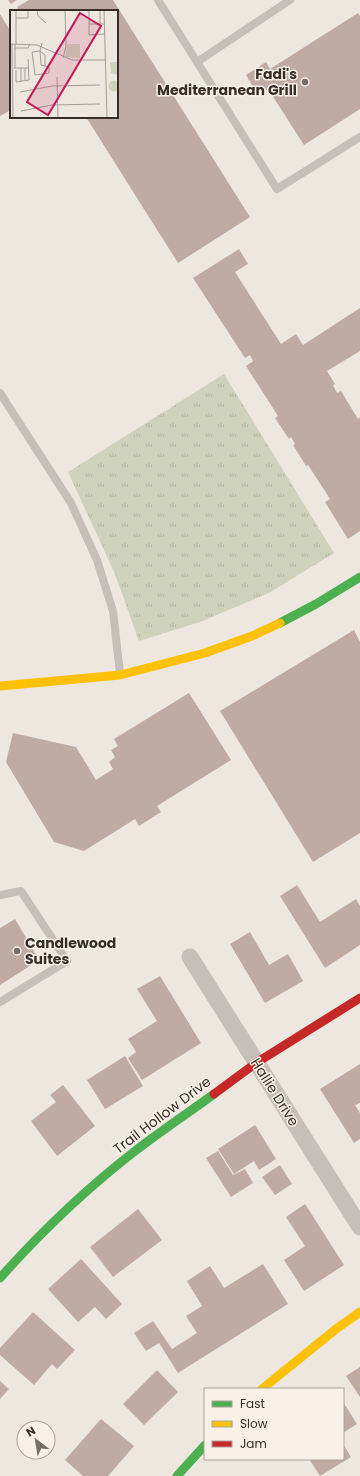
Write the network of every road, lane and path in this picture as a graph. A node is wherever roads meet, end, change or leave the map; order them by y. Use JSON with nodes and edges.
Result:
{"nodes":[{"id":1,"x":158,"y":0,"type":"edge"},
{"id":2,"x":290,"y":0,"type":"edge"},
{"id":3,"x":197,"y":62,"type":"junction"},
{"id":4,"x":360,"y":137,"type":"edge"},
{"id":5,"x":0,"y":393,"type":"edge"},
{"id":6,"x":360,"y":577,"type":"edge"},
{"id":7,"x":120,"y":675,"type":"junction"},
{"id":8,"x":0,"y":686,"type":"edge"},
{"id":9,"x":0,"y":895,"type":"edge"},
{"id":10,"x":190,"y":957,"type":"dead end"},
{"id":11,"x":360,"y":998,"type":"edge"},
{"id":12,"x":0,"y":1002,"type":"edge"},
{"id":13,"x":256,"y":1063,"type":"junction"},
{"id":14,"x":360,"y":1227,"type":"edge"},
{"id":15,"x":0,"y":1278,"type":"edge"},
{"id":16,"x":360,"y":1312,"type":"edge"},
{"id":17,"x":263,"y":1388,"type":"edge"},
{"id":18,"x":204,"y":1446,"type":"edge"},
{"id":19,"x":177,"y":1476,"type":"edge"}],
"edges":[{"from":1,"to":3,"type":"lane"},
{"from":2,"to":3,"type":"lane"},
{"from":3,"to":4,"type":"lane"},
{"from":5,"to":7,"type":"lane"},
{"from":6,"to":7,"type":"street"},
{"from":7,"to":8,"type":"street"},
{"from":9,"to":12,"type":"lane"},
{"from":10,"to":13,"type":"street","name":"Hallie Drive"},
{"from":11,"to":13,"type":"street","name":"Trail Hollow Drive"},
{"from":13,"to":14,"type":"street","name":"Hallie Drive"},
{"from":13,"to":15,"type":"street","name":"Trail Hollow Drive"},
{"from":16,"to":17,"type":"street"},
{"from":18,"to":19,"type":"street"}]}
